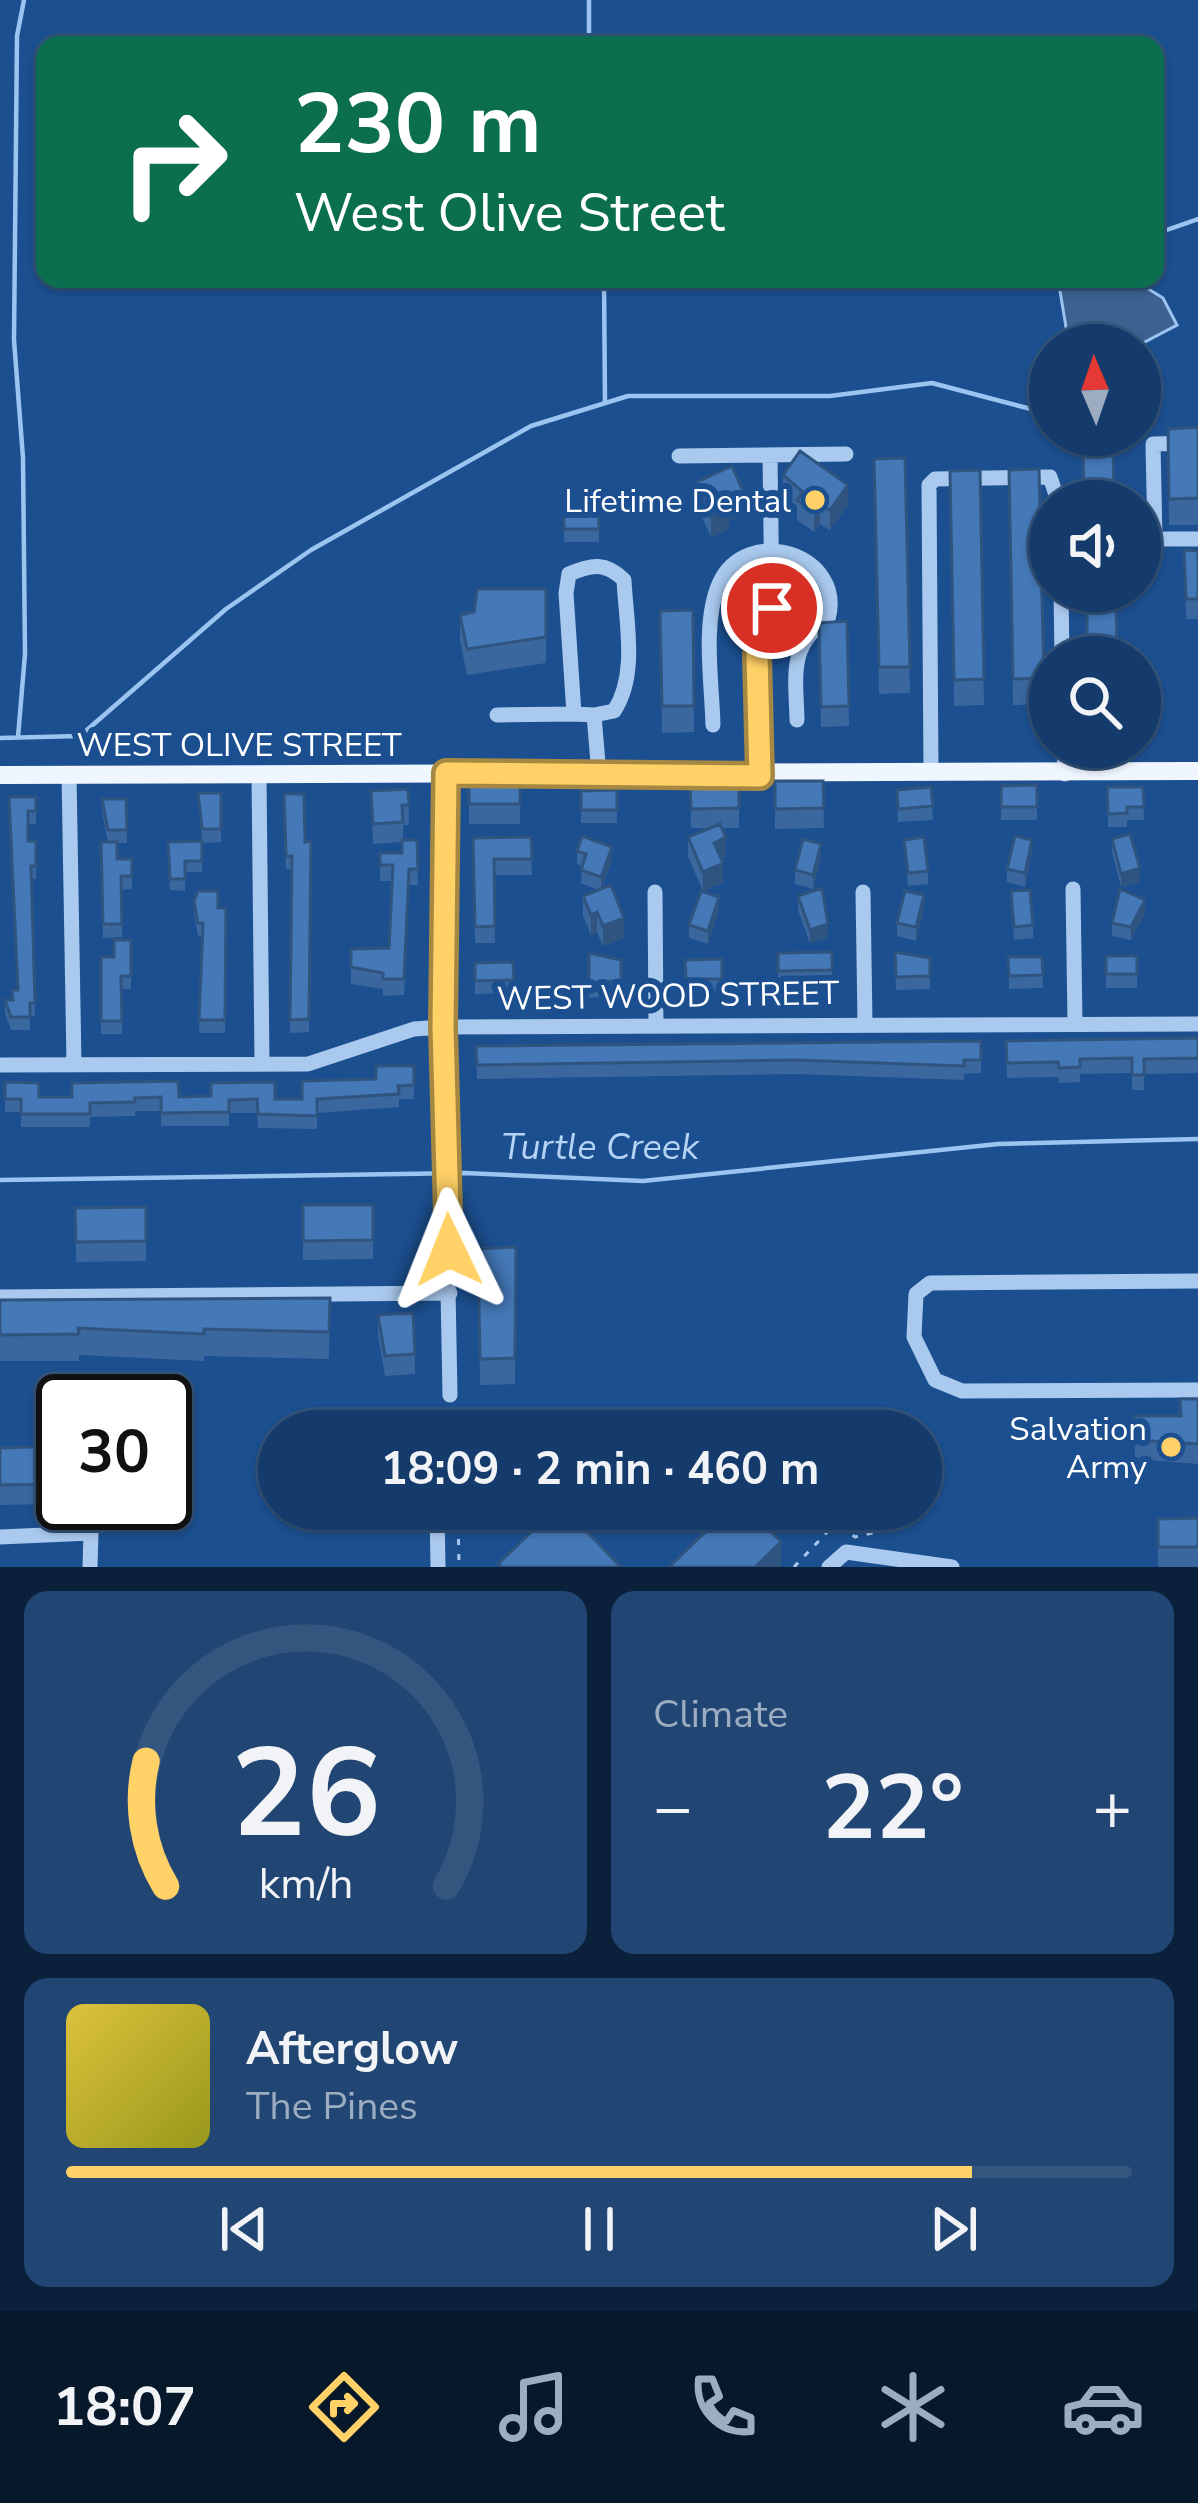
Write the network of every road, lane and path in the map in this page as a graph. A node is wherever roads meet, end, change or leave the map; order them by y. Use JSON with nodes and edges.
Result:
{"nodes":[{"id":1,"x":1198,"y":443,"type":"edge"},
{"id":2,"x":846,"y":454,"type":"dead end"},
{"id":3,"x":770,"y":455,"type":"junction"},
{"id":4,"x":679,"y":456,"type":"dead end"},
{"id":5,"x":1051,"y":480,"type":"edge"},
{"id":6,"x":1198,"y":539,"type":"edge"},
{"id":7,"x":770,"y":549,"type":"junction"},
{"id":8,"x":574,"y":714,"type":"junction"},
{"id":9,"x":594,"y":715,"type":"junction"},
{"id":10,"x":497,"y":716,"type":"dead end"},
{"id":11,"x":797,"y":720,"type":"dead end"},
{"id":12,"x":712,"y":725,"type":"dead end"},
{"id":13,"x":1064,"y":768,"type":"edge"},
{"id":14,"x":931,"y":771,"type":"junction"},
{"id":15,"x":1198,"y":771,"type":"edge"},
{"id":16,"x":446,"y":773,"type":"junction"},
{"id":17,"x":68,"y":774,"type":"junction"},
{"id":18,"x":1064,"y":774,"type":"junction"},
{"id":19,"x":0,"y":775,"type":"edge"},
{"id":20,"x":599,"y":775,"type":"junction"},
{"id":21,"x":259,"y":776,"type":"junction"},
{"id":22,"x":760,"y":776,"type":"junction"},
{"id":23,"x":1073,"y":889,"type":"dead end"},
{"id":24,"x":655,"y":892,"type":"dead end"},
{"id":25,"x":863,"y":892,"type":"dead end"},
{"id":26,"x":1076,"y":1022,"type":"junction"},
{"id":27,"x":866,"y":1023,"type":"junction"},
{"id":28,"x":1198,"y":1024,"type":"edge"},
{"id":29,"x":656,"y":1026,"type":"junction"},
{"id":30,"x":443,"y":1027,"type":"junction"},
{"id":31,"x":262,"y":1063,"type":"junction"},
{"id":32,"x":74,"y":1064,"type":"junction"},
{"id":33,"x":0,"y":1065,"type":"edge"},
{"id":34,"x":1198,"y":1281,"type":"edge"},
{"id":35,"x":451,"y":1293,"type":"junction"},
{"id":36,"x":0,"y":1297,"type":"edge"},
{"id":37,"x":1198,"y":1390,"type":"edge"},
{"id":38,"x":450,"y":1394,"type":"dead end"},
{"id":39,"x":437,"y":1530,"type":"edge"},
{"id":40,"x":458,"y":1530,"type":"edge"},
{"id":41,"x":829,"y":1530,"type":"edge"},
{"id":42,"x":843,"y":1530,"type":"edge"},
{"id":43,"x":888,"y":1530,"type":"edge"},
{"id":44,"x":0,"y":1537,"type":"edge"},
{"id":45,"x":844,"y":1559,"type":"edge"},
{"id":46,"x":917,"y":1564,"type":"edge"},
{"id":47,"x":90,"y":1567,"type":"edge"},
{"id":48,"x":438,"y":1567,"type":"edge"},
{"id":49,"x":459,"y":1567,"type":"edge"},
{"id":50,"x":794,"y":1567,"type":"edge"},
{"id":51,"x":830,"y":1567,"type":"edge"},
{"id":52,"x":952,"y":1567,"type":"edge"}],
"edges":[{"from":1,"to":6,"type":"street"},
{"from":2,"to":3,"type":"street"},
{"from":3,"to":4,"type":"street"},
{"from":3,"to":7,"type":"street"},
{"from":5,"to":14,"type":"street"},
{"from":7,"to":11,"type":"street"},
{"from":7,"to":12,"type":"street"},
{"from":7,"to":22,"type":"street"},
{"from":8,"to":9,"type":"street"},
{"from":8,"to":9,"type":"street"},
{"from":8,"to":10,"type":"street"},
{"from":9,"to":20,"type":"street"},
{"from":13,"to":18,"type":"street"},
{"from":14,"to":18,"type":"main road","name":"WEST OLIVE STREET"},
{"from":14,"to":22,"type":"main road","name":"WEST OLIVE STREET"},
{"from":15,"to":18,"type":"main road","name":"WEST OLIVE STREET"},
{"from":16,"to":20,"type":"main road","name":"WEST OLIVE STREET"},
{"from":16,"to":21,"type":"main road","name":"WEST OLIVE STREET"},
{"from":16,"to":30,"type":"street"},
{"from":17,"to":19,"type":"main road","name":"WEST OLIVE STREET"},
{"from":17,"to":21,"type":"main road","name":"WEST OLIVE STREET"},
{"from":17,"to":32,"type":"street"},
{"from":20,"to":22,"type":"main road","name":"WEST OLIVE STREET"},
{"from":21,"to":31,"type":"street"},
{"from":23,"to":26,"type":"street"},
{"from":24,"to":29,"type":"street"},
{"from":25,"to":27,"type":"street"},
{"from":26,"to":27,"type":"street","name":"WEST WOOD STREET"},
{"from":26,"to":28,"type":"street","name":"WEST WOOD STREET"},
{"from":27,"to":29,"type":"street","name":"WEST WOOD STREET"},
{"from":29,"to":30,"type":"street","name":"WEST WOOD STREET"},
{"from":30,"to":31,"type":"street","name":"WEST WOOD STREET"},
{"from":30,"to":35,"type":"street"},
{"from":31,"to":32,"type":"street","name":"WEST WOOD STREET"},
{"from":32,"to":33,"type":"street","name":"WEST WOOD STREET"},
{"from":34,"to":37,"type":"street"},
{"from":35,"to":36,"type":"street"},
{"from":35,"to":38,"type":"street"},
{"from":39,"to":48,"type":"street"},
{"from":40,"to":49,"type":"path"},
{"from":41,"to":50,"type":"path"},
{"from":42,"to":43,"type":"path"},
{"from":44,"to":47,"type":"street"},
{"from":45,"to":46,"type":"street"},
{"from":45,"to":51,"type":"street"},
{"from":46,"to":52,"type":"street"}]}
